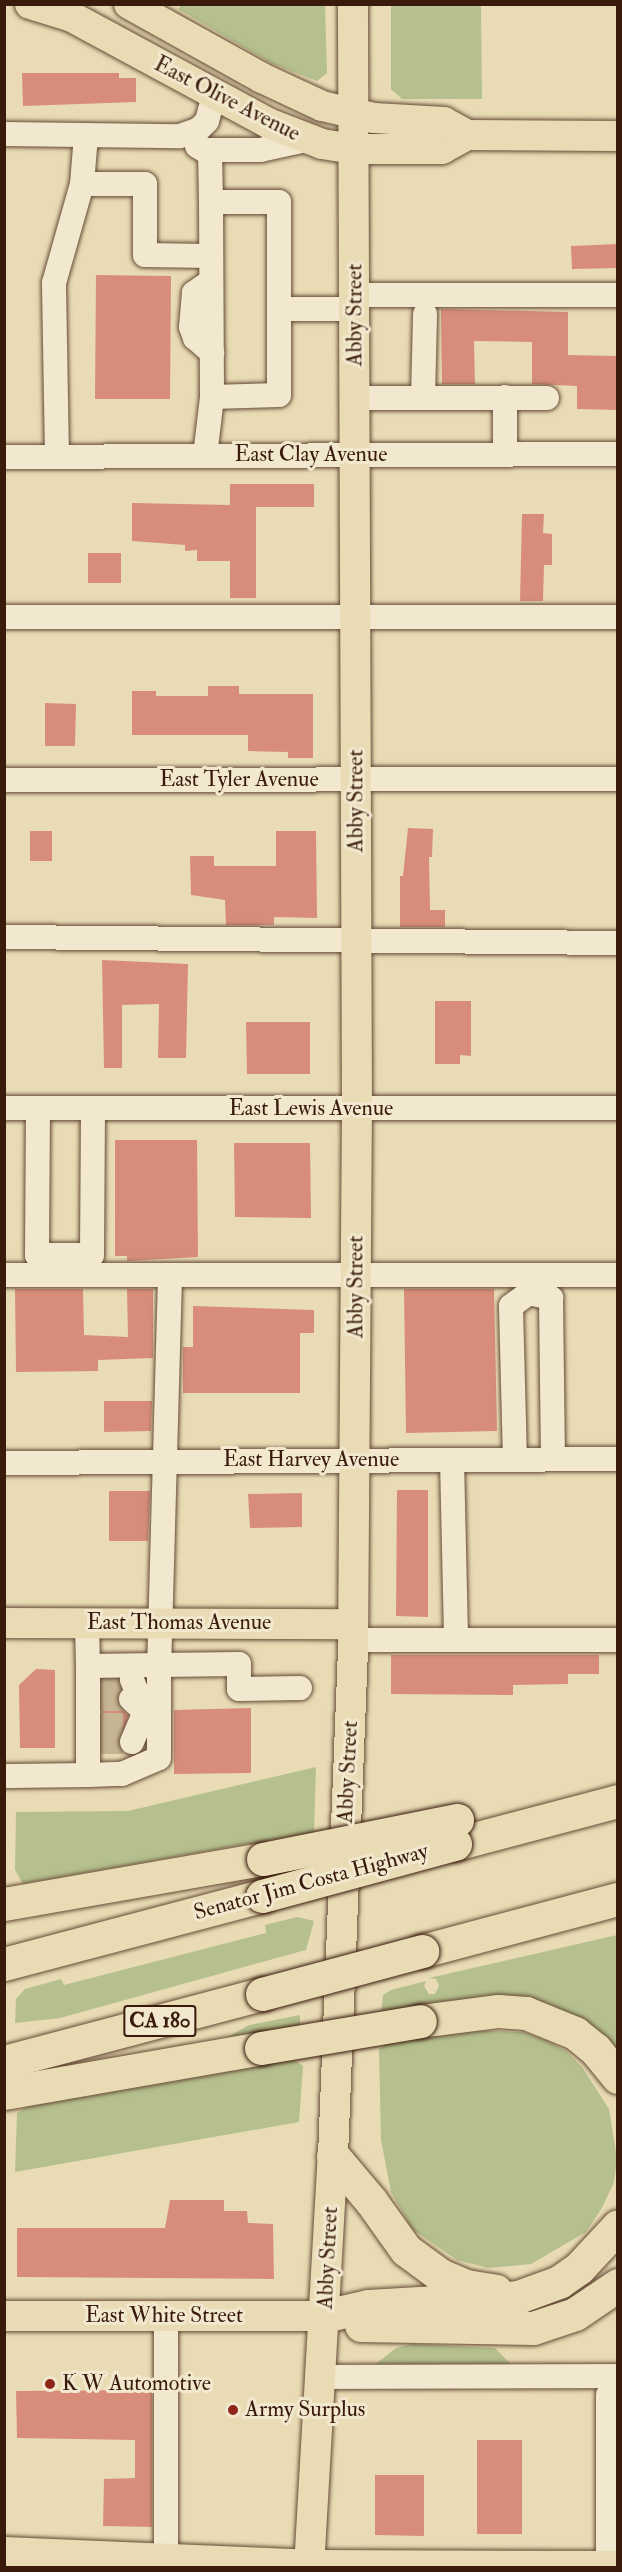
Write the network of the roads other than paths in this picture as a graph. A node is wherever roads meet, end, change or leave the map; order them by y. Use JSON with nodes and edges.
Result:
{"nodes":[{"id":1,"x":30,"y":4,"type":"edge"},
{"id":2,"x":129,"y":4,"type":"edge"},
{"id":3,"x":353,"y":4,"type":"edge"},
{"id":4,"x":214,"y":94,"type":"junction"},
{"id":5,"x":354,"y":114,"type":"junction"},
{"id":6,"x":4,"y":134,"type":"edge"},
{"id":7,"x":86,"y":135,"type":"junction"},
{"id":8,"x":467,"y":135,"type":"junction"},
{"id":9,"x":180,"y":136,"type":"junction"},
{"id":10,"x":618,"y":136,"type":"edge"},
{"id":11,"x":306,"y":140,"type":"junction"},
{"id":12,"x":354,"y":149,"type":"junction"},
{"id":13,"x":210,"y":150,"type":"junction"},
{"id":14,"x":82,"y":184,"type":"junction"},
{"id":15,"x":211,"y":202,"type":"junction"},
{"id":16,"x":211,"y":256,"type":"junction"},
{"id":17,"x":618,"y":295,"type":"edge"},
{"id":18,"x":355,"y":302,"type":"junction"},
{"id":19,"x":279,"y":309,"type":"junction"},
{"id":20,"x":425,"y":314,"type":"dead end"},
{"id":21,"x":212,"y":397,"type":"junction"},
{"id":22,"x":506,"y":397,"type":"junction"},
{"id":23,"x":356,"y":398,"type":"junction"},
{"id":24,"x":423,"y":398,"type":"junction"},
{"id":25,"x":547,"y":398,"type":"dead end"},
{"id":26,"x":505,"y":454,"type":"junction"},
{"id":27,"x":618,"y":454,"type":"edge"},
{"id":28,"x":356,"y":455,"type":"junction"},
{"id":29,"x":205,"y":456,"type":"junction"},
{"id":30,"x":4,"y":457,"type":"edge"},
{"id":31,"x":57,"y":457,"type":"junction"},
{"id":32,"x":4,"y":617,"type":"edge"},
{"id":33,"x":356,"y":617,"type":"junction"},
{"id":34,"x":618,"y":617,"type":"edge"},
{"id":35,"x":618,"y":779,"type":"edge"},
{"id":36,"x":4,"y":780,"type":"edge"},
{"id":37,"x":356,"y":780,"type":"junction"},
{"id":38,"x":4,"y":937,"type":"edge"},
{"id":39,"x":357,"y":942,"type":"junction"},
{"id":40,"x":618,"y":943,"type":"edge"},
{"id":41,"x":4,"y":1108,"type":"edge"},
{"id":42,"x":38,"y":1108,"type":"junction"},
{"id":43,"x":93,"y":1108,"type":"junction"},
{"id":44,"x":618,"y":1108,"type":"edge"},
{"id":45,"x":357,"y":1109,"type":"junction"},
{"id":46,"x":92,"y":1266,"type":"junction"},
{"id":47,"x":4,"y":1275,"type":"edge"},
{"id":48,"x":618,"y":1275,"type":"edge"},
{"id":49,"x":356,"y":1276,"type":"junction"},
{"id":50,"x":170,"y":1277,"type":"junction"},
{"id":51,"x":618,"y":1459,"type":"edge"},
{"id":52,"x":354,"y":1460,"type":"junction"},
{"id":53,"x":452,"y":1460,"type":"junction"},
{"id":54,"x":515,"y":1460,"type":"junction"},
{"id":55,"x":553,"y":1460,"type":"junction"},
{"id":56,"x":168,"y":1461,"type":"junction"},
{"id":57,"x":4,"y":1463,"type":"edge"},
{"id":58,"x":4,"y":1623,"type":"edge"},
{"id":59,"x":87,"y":1623,"type":"junction"},
{"id":60,"x":161,"y":1623,"type":"junction"},
{"id":61,"x":353,"y":1632,"type":"junction"},
{"id":62,"x":456,"y":1640,"type":"junction"},
{"id":63,"x":618,"y":1640,"type":"edge"},
{"id":64,"x":159,"y":1665,"type":"junction"},
{"id":65,"x":300,"y":1688,"type":"dead end"},
{"id":66,"x":95,"y":1705,"type":"junction"},
{"id":67,"x":88,"y":1775,"type":"junction"},
{"id":68,"x":4,"y":1776,"type":"edge"},
{"id":69,"x":618,"y":1778,"type":"edge"},
{"id":70,"x":618,"y":1801,"type":"edge"},
{"id":71,"x":456,"y":1832,"type":"junction"},
{"id":72,"x":618,"y":1899,"type":"edge"},
{"id":73,"x":20,"y":1901,"type":"edge"},
{"id":74,"x":4,"y":1964,"type":"edge"},
{"id":75,"x":4,"y":2062,"type":"edge"},
{"id":76,"x":618,"y":2078,"type":"edge"},
{"id":77,"x":4,"y":2092,"type":"edge"},
{"id":78,"x":333,"y":2156,"type":"junction"},
{"id":79,"x":618,"y":2226,"type":"edge"},
{"id":80,"x":618,"y":2285,"type":"edge"},
{"id":81,"x":542,"y":2289,"type":"junction"},
{"id":82,"x":4,"y":2316,"type":"edge"},
{"id":83,"x":166,"y":2316,"type":"junction"},
{"id":84,"x":324,"y":2316,"type":"junction"},
{"id":85,"x":320,"y":2378,"type":"junction"},
{"id":86,"x":613,"y":2386,"type":"edge"},
{"id":87,"x":4,"y":2552,"type":"edge"},
{"id":88,"x":166,"y":2559,"type":"junction"},
{"id":89,"x":309,"y":2566,"type":"edge"},
{"id":90,"x":613,"y":2566,"type":"edge"}],
"edges":[{"from":1,"to":4,"type":"main road","name":"East Olive Avenue"},
{"from":2,"to":5,"type":"main road","name":"East Olive Avenue"},
{"from":3,"to":5,"type":"main road","name":"Abby Street"},
{"from":4,"to":9,"type":"street"},
{"from":4,"to":11,"type":"main road","name":"East Olive Avenue"},
{"from":5,"to":8,"type":"main road","name":"East Olive Avenue"},
{"from":5,"to":12,"type":"main road","name":"Abby Street"},
{"from":6,"to":7,"type":"street"},
{"from":7,"to":9,"type":"street"},
{"from":7,"to":14,"type":"street"},
{"from":8,"to":10,"type":"main road","name":"East Olive Avenue"},
{"from":8,"to":12,"type":"main road","name":"East Olive Avenue"},
{"from":9,"to":13,"type":"street"},
{"from":11,"to":12,"type":"main road","name":"East Olive Avenue"},
{"from":11,"to":13,"type":"street"},
{"from":12,"to":18,"type":"main road","name":"Abby Street"},
{"from":13,"to":15,"type":"street"},
{"from":14,"to":16,"type":"street"},
{"from":14,"to":31,"type":"street"},
{"from":15,"to":16,"type":"street"},
{"from":15,"to":19,"type":"street"},
{"from":16,"to":21,"type":"street"},
{"from":17,"to":18,"type":"street"},
{"from":18,"to":19,"type":"street"},
{"from":18,"to":23,"type":"main road","name":"Abby Street"},
{"from":19,"to":21,"type":"street"},
{"from":20,"to":24,"type":"street"},
{"from":21,"to":29,"type":"street"},
{"from":22,"to":24,"type":"street"},
{"from":22,"to":25,"type":"street"},
{"from":22,"to":26,"type":"street"},
{"from":23,"to":24,"type":"street"},
{"from":23,"to":28,"type":"main road","name":"Abby Street"},
{"from":26,"to":27,"type":"street","name":"East Clay Avenue"},
{"from":26,"to":28,"type":"street","name":"East Clay Avenue"},
{"from":28,"to":29,"type":"street","name":"East Clay Avenue"},
{"from":28,"to":33,"type":"main road","name":"Abby Street"},
{"from":29,"to":31,"type":"street","name":"East Clay Avenue"},
{"from":30,"to":31,"type":"street","name":"East Clay Avenue"},
{"from":32,"to":33,"type":"street"},
{"from":33,"to":34,"type":"street"},
{"from":33,"to":37,"type":"main road","name":"Abby Street"},
{"from":35,"to":37,"type":"street","name":"East Tyler Avenue"},
{"from":36,"to":37,"type":"street","name":"East Tyler Avenue"},
{"from":37,"to":39,"type":"main road","name":"Abby Street"},
{"from":38,"to":39,"type":"street"},
{"from":39,"to":40,"type":"street"},
{"from":39,"to":45,"type":"main road","name":"Abby Street"},
{"from":41,"to":42,"type":"street","name":"East Lewis Avenue"},
{"from":42,"to":43,"type":"street","name":"East Lewis Avenue"},
{"from":42,"to":46,"type":"street"},
{"from":43,"to":45,"type":"street","name":"East Lewis Avenue"},
{"from":43,"to":46,"type":"street"},
{"from":44,"to":45,"type":"street","name":"East Lewis Avenue"},
{"from":45,"to":49,"type":"main road","name":"Abby Street"},
{"from":46,"to":47,"type":"street"},
{"from":46,"to":50,"type":"street"},
{"from":48,"to":49,"type":"street"},
{"from":49,"to":50,"type":"street"},
{"from":49,"to":52,"type":"main road","name":"Abby Street"},
{"from":50,"to":56,"type":"street"},
{"from":51,"to":55,"type":"street","name":"East Harvey Avenue"},
{"from":52,"to":53,"type":"street","name":"East Harvey Avenue"},
{"from":52,"to":56,"type":"street","name":"East Harvey Avenue"},
{"from":52,"to":61,"type":"main road","name":"Abby Street"},
{"from":53,"to":54,"type":"street","name":"East Harvey Avenue"},
{"from":53,"to":62,"type":"street"},
{"from":54,"to":55,"type":"street","name":"East Harvey Avenue"},
{"from":54,"to":55,"type":"street"},
{"from":56,"to":57,"type":"street","name":"East Harvey Avenue"},
{"from":56,"to":60,"type":"street"},
{"from":58,"to":59,"type":"main road","name":"East Thomas Avenue"},
{"from":59,"to":60,"type":"main road","name":"East Thomas Avenue"},
{"from":59,"to":66,"type":"street"},
{"from":60,"to":61,"type":"main road","name":"East Thomas Avenue"},
{"from":60,"to":64,"type":"street"},
{"from":61,"to":62,"type":"street"},
{"from":61,"to":78,"type":"main road","name":"Abby Street"},
{"from":62,"to":63,"type":"street"},
{"from":64,"to":65,"type":"street"},
{"from":64,"to":66,"type":"street"},
{"from":64,"to":67,"type":"street"},
{"from":66,"to":67,"type":"street"},
{"from":67,"to":68,"type":"street"},
{"from":69,"to":71,"type":"highway"},
{"from":70,"to":71,"type":"highway","name":"Senator Jim Costa Highway"},
{"from":71,"to":73,"type":"highway","bridge":true},
{"from":71,"to":74,"type":"highway","name":"Senator Jim Costa Highway","bridge":true},
{"from":72,"to":75,"type":"highway","number":"CA 180","bridge":true},
{"from":76,"to":77,"type":"highway","bridge":true},
{"from":78,"to":81,"type":"highway"},
{"from":78,"to":84,"type":"main road","name":"Abby Street"},
{"from":79,"to":81,"type":"highway"},
{"from":80,"to":84,"type":"highway"},
{"from":81,"to":84,"type":"highway"},
{"from":82,"to":83,"type":"main road","name":"East White Street"},
{"from":83,"to":84,"type":"main road","name":"East White Street"},
{"from":83,"to":88,"type":"street"},
{"from":84,"to":85,"type":"main road","name":"Abby Street"},
{"from":85,"to":86,"type":"street"},
{"from":85,"to":89,"type":"main road","name":"Abby Street"},
{"from":86,"to":90,"type":"street"},
{"from":87,"to":88,"type":"main road"},
{"from":88,"to":89,"type":"main road"},
{"from":89,"to":90,"type":"main road"}]}
